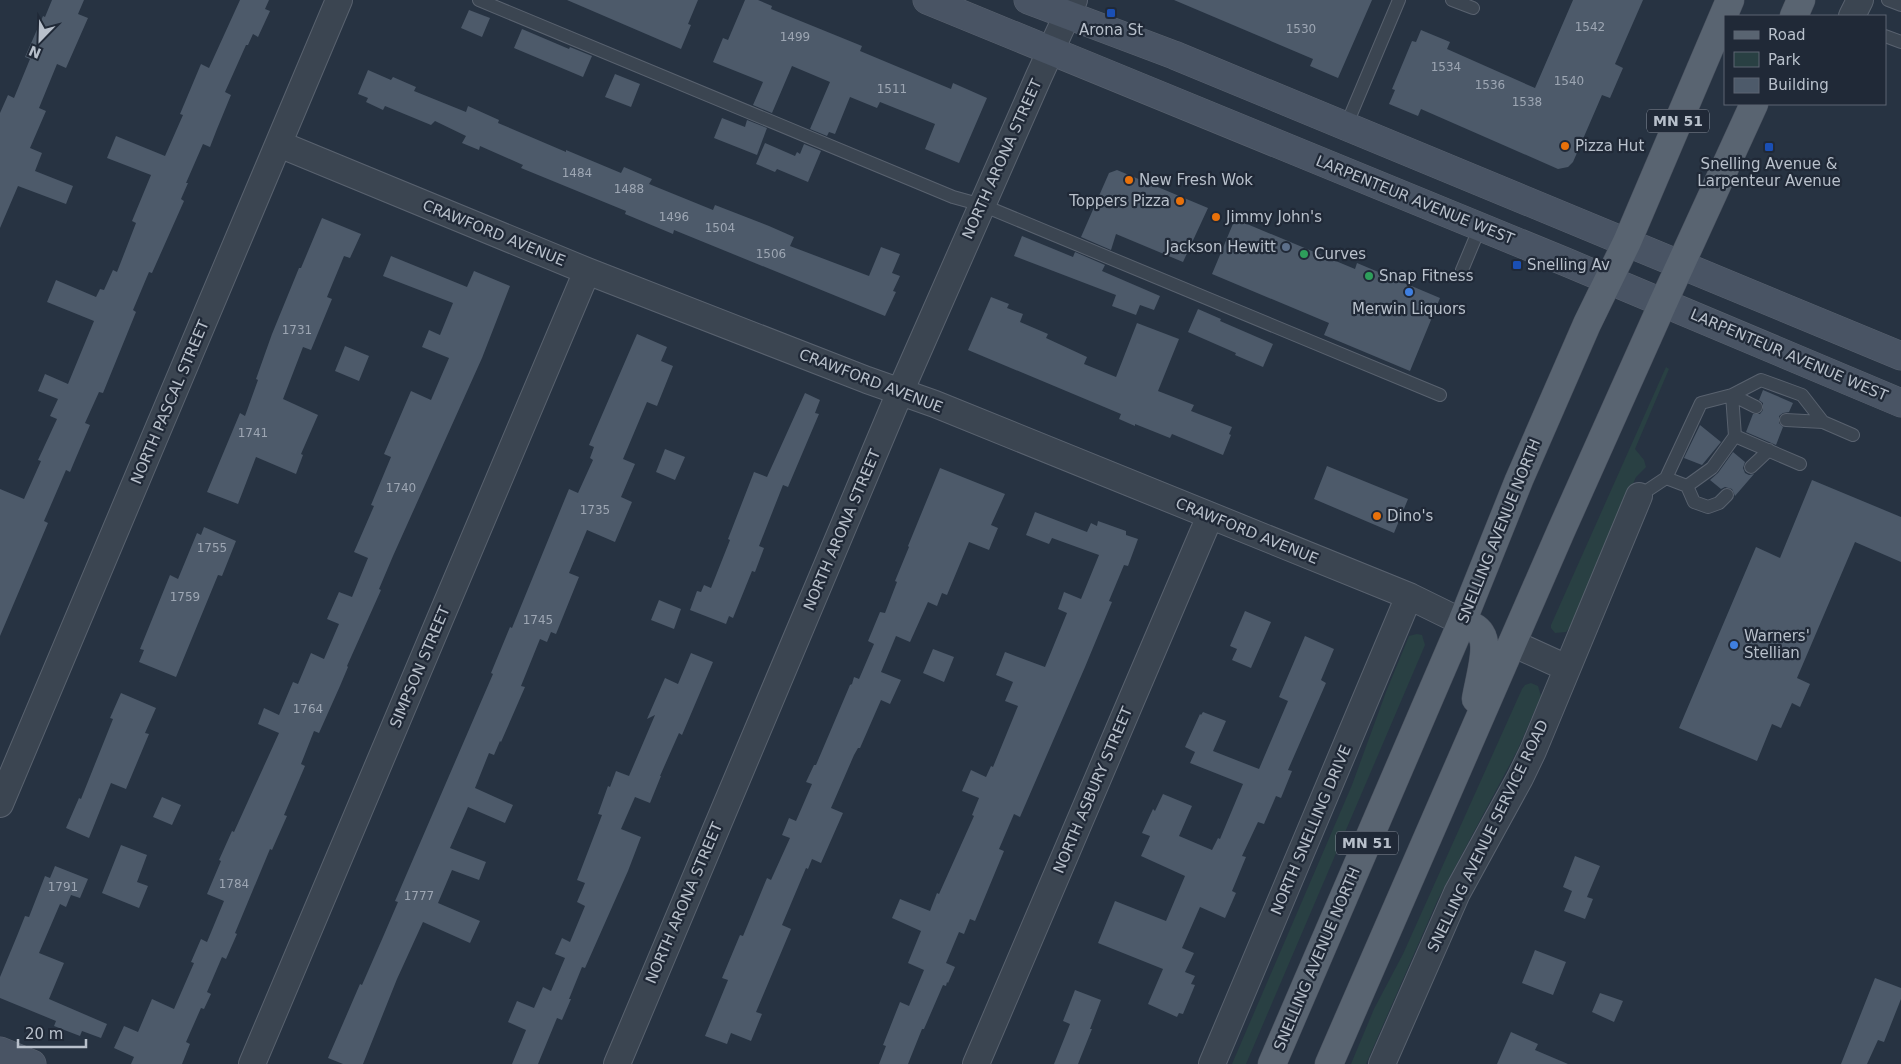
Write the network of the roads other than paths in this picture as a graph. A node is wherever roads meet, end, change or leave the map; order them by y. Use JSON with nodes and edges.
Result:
{"nodes":[{"id":1,"x":339,"y":0,"type":"edge"},
{"id":2,"x":479,"y":0,"type":"edge"},
{"id":3,"x":927,"y":0,"type":"edge"},
{"id":4,"x":1028,"y":0,"type":"edge"},
{"id":5,"x":1399,"y":0,"type":"edge"},
{"id":6,"x":1452,"y":0,"type":"edge"},
{"id":7,"x":1730,"y":0,"type":"edge"},
{"id":8,"x":1801,"y":0,"type":"edge"},
{"id":9,"x":1860,"y":0,"type":"edge"},
{"id":10,"x":1888,"y":0,"type":"edge"},
{"id":11,"x":1901,"y":5,"type":"edge"},
{"id":12,"x":1070,"y":8,"type":"edge"},
{"id":13,"x":1473,"y":8,"type":"dead end"},
{"id":14,"x":1794,"y":15,"type":"edge"},
{"id":15,"x":1852,"y":15,"type":"edge"},
{"id":16,"x":1886,"y":36,"type":"edge"},
{"id":17,"x":1901,"y":42,"type":"edge"},
{"id":18,"x":1050,"y":51,"type":"junction"},
{"id":19,"x":1754,"y":105,"type":"edge"},
{"id":20,"x":1346,"y":126,"type":"junction"},
{"id":21,"x":279,"y":144,"type":"junction"},
{"id":22,"x":982,"y":206,"type":"junction"},
{"id":23,"x":1480,"y":227,"type":"junction"},
{"id":24,"x":1626,"y":242,"type":"junction"},
{"id":25,"x":1681,"y":265,"type":"junction"},
{"id":26,"x":1462,"y":270,"type":"dead end"},
{"id":27,"x":588,"y":271,"type":"junction"},
{"id":28,"x":1608,"y":279,"type":"junction"},
{"id":29,"x":1663,"y":303,"type":"junction"},
{"id":30,"x":1901,"y":356,"type":"edge"},
{"id":31,"x":900,"y":392,"type":"junction"},
{"id":32,"x":1440,"y":395,"type":"dead end"},
{"id":33,"x":1732,"y":395,"type":"junction"},
{"id":34,"x":1901,"y":402,"type":"edge"},
{"id":35,"x":1756,"y":407,"type":"dead end"},
{"id":36,"x":1786,"y":420,"type":"dead end"},
{"id":37,"x":1823,"y":422,"type":"junction"},
{"id":38,"x":1853,"y":435,"type":"dead end"},
{"id":39,"x":1735,"y":436,"type":"junction"},
{"id":40,"x":1769,"y":450,"type":"junction"},
{"id":41,"x":1800,"y":464,"type":"dead end"},
{"id":42,"x":1751,"y":467,"type":"dead end"},
{"id":43,"x":1666,"y":478,"type":"junction"},
{"id":44,"x":1687,"y":486,"type":"junction"},
{"id":45,"x":1727,"y":494,"type":"dead end"},
{"id":46,"x":1639,"y":496,"type":"joint"},
{"id":47,"x":1210,"y":516,"type":"junction"},
{"id":48,"x":1409,"y":596,"type":"junction"},
{"id":49,"x":1462,"y":622,"type":"junction"},
{"id":50,"x":1512,"y":643,"type":"junction"},
{"id":51,"x":1567,"y":668,"type":"junction"},
{"id":52,"x":1475,"y":728,"type":"junction"},
{"id":53,"x":0,"y":804,"type":"edge"},
{"id":54,"x":0,"y":1051,"type":"edge"},
{"id":55,"x":32,"y":1064,"type":"edge"},
{"id":56,"x":252,"y":1064,"type":"edge"},
{"id":57,"x":617,"y":1064,"type":"edge"},
{"id":58,"x":976,"y":1064,"type":"edge"},
{"id":59,"x":1212,"y":1064,"type":"edge"},
{"id":60,"x":1272,"y":1064,"type":"edge"},
{"id":61,"x":1329,"y":1064,"type":"edge"},
{"id":62,"x":1382,"y":1064,"type":"edge"}],
"edges":[{"from":1,"to":21,"type":"street","name":"NORTH PASCAL STREET"},
{"from":2,"to":22,"type":"lane"},
{"from":3,"to":18,"type":"main road","name":"LARPENTEUR AVENUE WEST"},
{"from":4,"to":12,"type":"main road"},
{"from":5,"to":20,"type":"lane"},
{"from":6,"to":13,"type":"lane"},
{"from":7,"to":24,"type":"main road","name":"SNELLING AVENUE NORTH","number":"MN 51"},
{"from":8,"to":14,"type":"main road"},
{"from":9,"to":15,"type":"street"},
{"from":10,"to":11,"type":"lane"},
{"from":12,"to":18,"type":"street","name":"NORTH ARONA STREET"},
{"from":12,"to":20,"type":"main road"},
{"from":16,"to":17,"type":"lane"},
{"from":18,"to":22,"type":"street","name":"NORTH ARONA STREET"},
{"from":18,"to":23,"type":"main road","name":"LARPENTEUR AVENUE WEST"},
{"from":19,"to":25,"type":"main road","number":"MN 51"},
{"from":20,"to":24,"type":"main road"},
{"from":21,"to":27,"type":"street","name":"CRAWFORD AVENUE"},
{"from":21,"to":53,"type":"street","name":"NORTH PASCAL STREET"},
{"from":22,"to":31,"type":"street","name":"NORTH ARONA STREET"},
{"from":22,"to":32,"type":"lane"},
{"from":23,"to":26,"type":"lane"},
{"from":23,"to":28,"type":"main road","name":"LARPENTEUR AVENUE WEST"},
{"from":24,"to":25,"type":"main road"},
{"from":24,"to":28,"type":"main road","name":"SNELLING AVENUE NORTH","number":"MN 51"},
{"from":25,"to":29,"type":"main road","number":"MN 51"},
{"from":25,"to":30,"type":"main road"},
{"from":27,"to":31,"type":"street","name":"CRAWFORD AVENUE"},
{"from":27,"to":56,"type":"street","name":"SIMPSON STREET"},
{"from":28,"to":29,"type":"main road","name":"LARPENTEUR AVENUE WEST"},
{"from":28,"to":49,"type":"main road","name":"SNELLING AVENUE NORTH","number":"MN 51"},
{"from":29,"to":34,"type":"main road","name":"LARPENTEUR AVENUE WEST"},
{"from":29,"to":50,"type":"main road","number":"MN 51"},
{"from":31,"to":47,"type":"street","name":"CRAWFORD AVENUE"},
{"from":31,"to":57,"type":"street","name":"NORTH ARONA STREET"},
{"from":33,"to":35,"type":"lane"},
{"from":33,"to":37,"type":"lane"},
{"from":33,"to":39,"type":"lane"},
{"from":33,"to":43,"type":"lane"},
{"from":36,"to":37,"type":"lane"},
{"from":37,"to":38,"type":"lane"},
{"from":39,"to":40,"type":"lane"},
{"from":39,"to":44,"type":"lane"},
{"from":40,"to":41,"type":"lane"},
{"from":40,"to":42,"type":"lane"},
{"from":43,"to":44,"type":"lane"},
{"from":43,"to":46,"type":"lane"},
{"from":44,"to":45,"type":"lane"},
{"from":46,"to":51,"type":"street","name":"SNELLING AVENUE SERVICE ROAD"},
{"from":47,"to":48,"type":"street","name":"CRAWFORD AVENUE"},
{"from":47,"to":58,"type":"street","name":"NORTH ASBURY STREET"},
{"from":48,"to":49,"type":"street","name":"CRAWFORD AVENUE"},
{"from":48,"to":59,"type":"street","name":"NORTH SNELLING DRIVE"},
{"from":49,"to":52,"type":"main road"},
{"from":49,"to":60,"type":"main road","name":"SNELLING AVENUE NORTH","number":"MN 51"},
{"from":50,"to":51,"type":"street"},
{"from":50,"to":52,"type":"main road","number":"MN 51"},
{"from":51,"to":62,"type":"street","name":"SNELLING AVENUE SERVICE ROAD"},
{"from":52,"to":61,"type":"main road","number":"MN 51"},
{"from":54,"to":55,"type":"main road"}]}
